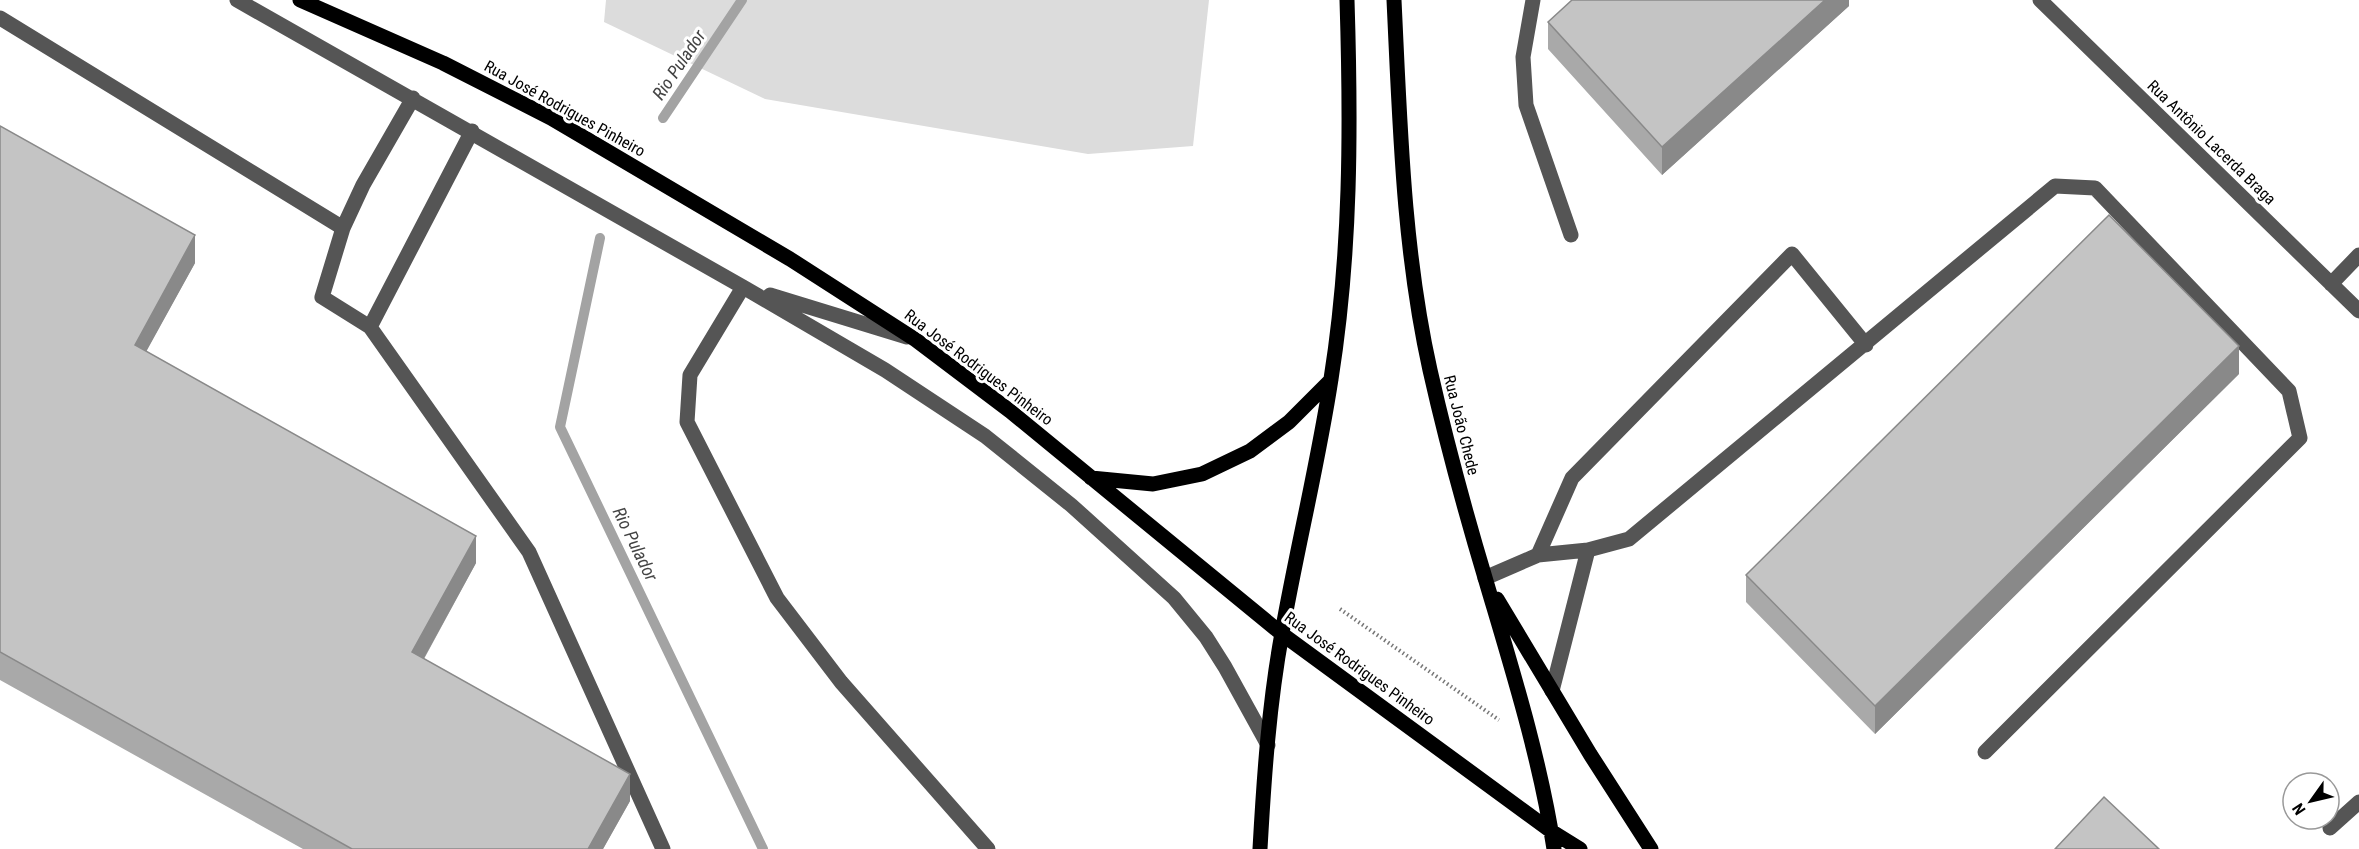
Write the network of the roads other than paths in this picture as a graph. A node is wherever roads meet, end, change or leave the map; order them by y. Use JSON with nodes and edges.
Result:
{"nodes":[{"id":1,"x":237,"y":0,"type":"edge"},
{"id":2,"x":300,"y":0,"type":"edge"},
{"id":3,"x":1347,"y":0,"type":"edge"},
{"id":4,"x":1394,"y":0,"type":"edge"},
{"id":5,"x":1533,"y":0,"type":"edge"},
{"id":6,"x":2040,"y":0,"type":"edge"},
{"id":7,"x":0,"y":18,"type":"edge"},
{"id":8,"x":413,"y":98,"type":"junction"},
{"id":9,"x":472,"y":131,"type":"junction"},
{"id":10,"x":343,"y":228,"type":"junction"},
{"id":11,"x":1571,"y":235,"type":"dead end"},
{"id":12,"x":2359,"y":255,"type":"edge"},
{"id":13,"x":2331,"y":284,"type":"junction"},
{"id":14,"x":743,"y":287,"type":"junction"},
{"id":15,"x":2359,"y":310,"type":"edge"},
{"id":16,"x":370,"y":327,"type":"junction"},
{"id":17,"x":916,"y":340,"type":"junction"},
{"id":18,"x":1866,"y":345,"type":"junction"},
{"id":19,"x":1331,"y":380,"type":"junction"},
{"id":20,"x":1091,"y":478,"type":"junction"},
{"id":21,"x":1588,"y":550,"type":"junction"},
{"id":22,"x":1538,"y":555,"type":"junction"},
{"id":23,"x":1485,"y":578,"type":"junction"},
{"id":24,"x":1282,"y":634,"type":"junction"},
{"id":25,"x":1552,"y":690,"type":"junction"},
{"id":26,"x":1268,"y":745,"type":"junction"},
{"id":27,"x":1984,"y":752,"type":"dead end"},
{"id":28,"x":2359,"y":802,"type":"edge"},
{"id":29,"x":2341,"y":818,"type":"edge"},
{"id":30,"x":1551,"y":831,"type":"junction"},
{"id":31,"x":663,"y":849,"type":"edge"},
{"id":32,"x":988,"y":849,"type":"edge"},
{"id":33,"x":1260,"y":849,"type":"edge"},
{"id":34,"x":1554,"y":849,"type":"edge"},
{"id":35,"x":1580,"y":849,"type":"edge"},
{"id":36,"x":1651,"y":849,"type":"edge"}],
"edges":[{"from":1,"to":8,"type":"street"},
{"from":2,"to":17,"type":"main road","name":"Rua José Rodrigues Pinheiro"},
{"from":3,"to":19,"type":"main road"},
{"from":4,"to":23,"type":"main road","name":"Rua João Chede"},
{"from":5,"to":11,"type":"street"},
{"from":6,"to":13,"type":"street","name":"Rua Antônio Lacerda Braga"},
{"from":7,"to":10,"type":"street"},
{"from":8,"to":9,"type":"street"},
{"from":8,"to":10,"type":"street"},
{"from":9,"to":14,"type":"street"},
{"from":9,"to":16,"type":"street"},
{"from":10,"to":16,"type":"street"},
{"from":12,"to":13,"type":"street"},
{"from":13,"to":15,"type":"street","name":"Rua Antônio Lacerda Braga"},
{"from":14,"to":17,"type":"street"},
{"from":14,"to":26,"type":"street"},
{"from":14,"to":32,"type":"street"},
{"from":16,"to":31,"type":"street"},
{"from":17,"to":20,"type":"main road","name":"Rua José Rodrigues Pinheiro"},
{"from":18,"to":21,"type":"street"},
{"from":18,"to":22,"type":"street"},
{"from":18,"to":27,"type":"street"},
{"from":19,"to":20,"type":"main road"},
{"from":19,"to":24,"type":"main road"},
{"from":20,"to":24,"type":"main road","name":"Rua José Rodrigues Pinheiro"},
{"from":21,"to":22,"type":"street"},
{"from":21,"to":25,"type":"street"},
{"from":22,"to":23,"type":"street"},
{"from":23,"to":25,"type":"main road"},
{"from":23,"to":30,"type":"main road","name":"Rua João Chede"},
{"from":24,"to":26,"type":"main road"},
{"from":24,"to":30,"type":"main road","name":"Rua José Rodrigues Pinheiro"},
{"from":25,"to":36,"type":"main road"},
{"from":26,"to":33,"type":"main road"},
{"from":28,"to":29,"type":"street"},
{"from":30,"to":34,"type":"main road","name":"Rua João Chede"},
{"from":30,"to":35,"type":"main road","name":"Rua José Rodrigues Pinheiro"}]}
